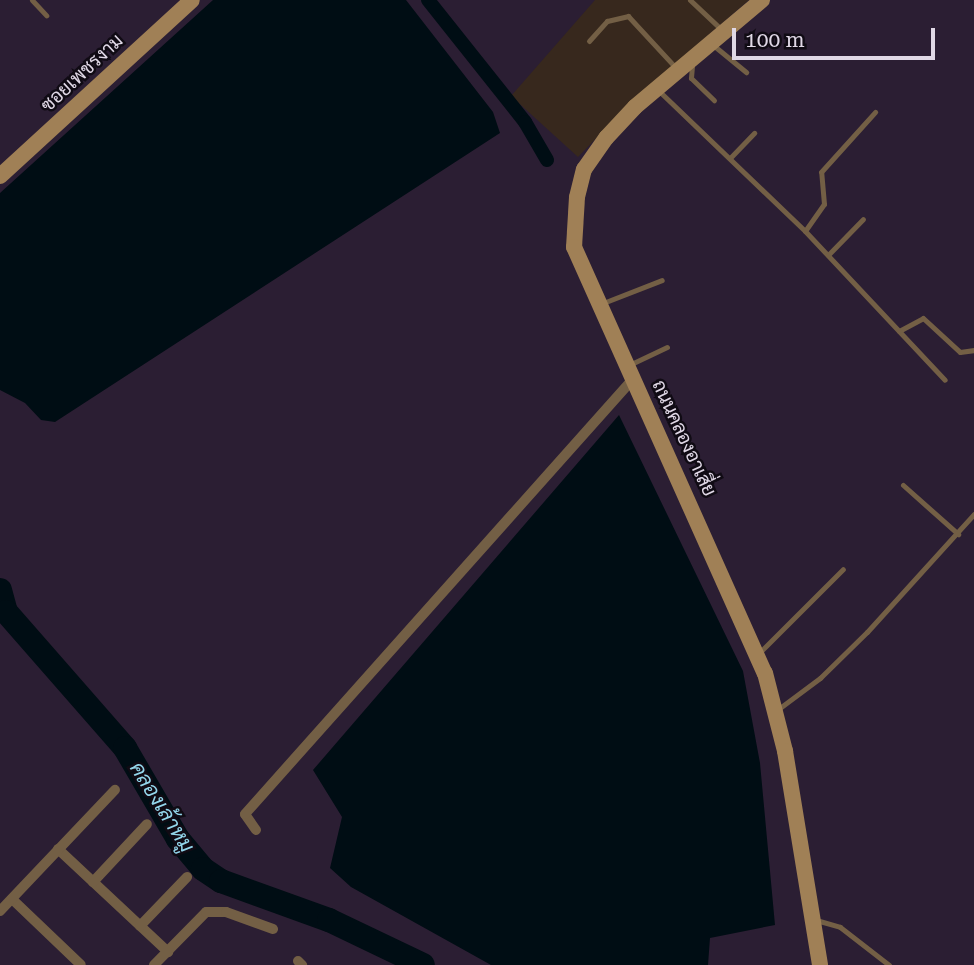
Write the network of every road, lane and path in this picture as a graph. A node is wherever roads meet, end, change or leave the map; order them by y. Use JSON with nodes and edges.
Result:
{"nodes":[{"id":1,"x":32,"y":0,"type":"edge"},
{"id":2,"x":191,"y":0,"type":"edge"},
{"id":3,"x":690,"y":0,"type":"edge"},
{"id":4,"x":762,"y":0,"type":"edge"},
{"id":5,"x":46,"y":15,"type":"dead end"},
{"id":6,"x":743,"y":16,"type":"dead end"},
{"id":7,"x":724,"y":32,"type":"junction"},
{"id":8,"x":589,"y":41,"type":"dead end"},
{"id":9,"x":711,"y":43,"type":"junction"},
{"id":10,"x":695,"y":56,"type":"junction"},
{"id":11,"x":678,"y":71,"type":"junction"},
{"id":12,"x":746,"y":72,"type":"dead end"},
{"id":13,"x":657,"y":89,"type":"junction"},
{"id":14,"x":714,"y":100,"type":"dead end"},
{"id":15,"x":875,"y":112,"type":"dead end"},
{"id":16,"x":754,"y":133,"type":"dead end"},
{"id":17,"x":730,"y":158,"type":"junction"},
{"id":18,"x":0,"y":176,"type":"edge"},
{"id":19,"x":863,"y":219,"type":"dead end"},
{"id":20,"x":805,"y":232,"type":"junction"},
{"id":21,"x":828,"y":255,"type":"junction"},
{"id":22,"x":662,"y":280,"type":"dead end"},
{"id":23,"x":599,"y":305,"type":"junction"},
{"id":24,"x":899,"y":331,"type":"junction"},
{"id":25,"x":667,"y":347,"type":"dead end"},
{"id":26,"x":974,"y":350,"type":"edge"},
{"id":27,"x":630,"y":373,"type":"junction"},
{"id":28,"x":945,"y":380,"type":"dead end"},
{"id":29,"x":904,"y":485,"type":"dead end"},
{"id":30,"x":974,"y":514,"type":"edge"},
{"id":31,"x":958,"y":534,"type":"junction"},
{"id":32,"x":843,"y":569,"type":"dead end"},
{"id":33,"x":758,"y":654,"type":"junction"},
{"id":34,"x":776,"y":710,"type":"junction"},
{"id":35,"x":115,"y":790,"type":"dead end"},
{"id":36,"x":147,"y":824,"type":"dead end"},
{"id":37,"x":257,"y":830,"type":"dead end"},
{"id":38,"x":58,"y":849,"type":"junction"},
{"id":39,"x":187,"y":877,"type":"dead end"},
{"id":40,"x":93,"y":882,"type":"junction"},
{"id":41,"x":12,"y":899,"type":"junction"},
{"id":42,"x":0,"y":911,"type":"edge"},
{"id":43,"x":813,"y":920,"type":"junction"},
{"id":44,"x":140,"y":926,"type":"junction"},
{"id":45,"x":274,"y":929,"type":"dead end"},
{"id":46,"x":168,"y":952,"type":"junction"},
{"id":47,"x":81,"y":965,"type":"edge"},
{"id":48,"x":154,"y":965,"type":"edge"},
{"id":49,"x":821,"y":965,"type":"edge"},
{"id":50,"x":889,"y":965,"type":"edge"}],
"edges":[{"from":1,"to":5,"type":"lane"},
{"from":2,"to":18,"type":"street","name":"ซอยเพชรงาม"},
{"from":3,"to":7,"type":"lane"},
{"from":4,"to":6,"type":"lane"},
{"from":4,"to":7,"type":"street","name":"ถนนคลองอาเสี่ย"},
{"from":7,"to":9,"type":"street","name":"ถนนคลองอาเสี่ย"},
{"from":8,"to":11,"type":"lane"},
{"from":9,"to":10,"type":"street","name":"ถนนคลองอาเสี่ย"},
{"from":9,"to":12,"type":"lane"},
{"from":10,"to":11,"type":"street","name":"ถนนคลองอาเสี่ย"},
{"from":10,"to":14,"type":"lane"},
{"from":11,"to":13,"type":"street","name":"ถนนคลองอาเสี่ย"},
{"from":13,"to":17,"type":"lane"},
{"from":13,"to":23,"type":"street","name":"ถนนคลองอาเสี่ย"},
{"from":15,"to":20,"type":"lane"},
{"from":16,"to":17,"type":"lane"},
{"from":17,"to":20,"type":"lane"},
{"from":19,"to":21,"type":"lane"},
{"from":20,"to":21,"type":"lane"},
{"from":21,"to":24,"type":"lane"},
{"from":22,"to":23,"type":"lane"},
{"from":23,"to":27,"type":"street","name":"ถนนคลองอาเสี่ย"},
{"from":24,"to":26,"type":"lane"},
{"from":24,"to":28,"type":"lane"},
{"from":25,"to":27,"type":"lane"},
{"from":27,"to":33,"type":"street","name":"ถนนคลองอาเสี่ย"},
{"from":27,"to":37,"type":"street"},
{"from":29,"to":31,"type":"lane"},
{"from":30,"to":31,"type":"lane"},
{"from":31,"to":34,"type":"lane"},
{"from":32,"to":33,"type":"lane"},
{"from":33,"to":34,"type":"street","name":"ถนนคลองอาเสี่ย"},
{"from":34,"to":43,"type":"street","name":"ถนนคลองอาเสี่ย"},
{"from":35,"to":38,"type":"street"},
{"from":36,"to":40,"type":"street"},
{"from":38,"to":40,"type":"street"},
{"from":38,"to":41,"type":"street"},
{"from":39,"to":44,"type":"street"},
{"from":40,"to":44,"type":"street"},
{"from":41,"to":42,"type":"street"},
{"from":41,"to":47,"type":"street"},
{"from":43,"to":49,"type":"street","name":"ถนนคลองอาเสี่ย"},
{"from":43,"to":50,"type":"lane"},
{"from":44,"to":46,"type":"street"},
{"from":45,"to":46,"type":"street"},
{"from":46,"to":48,"type":"street"}]}
